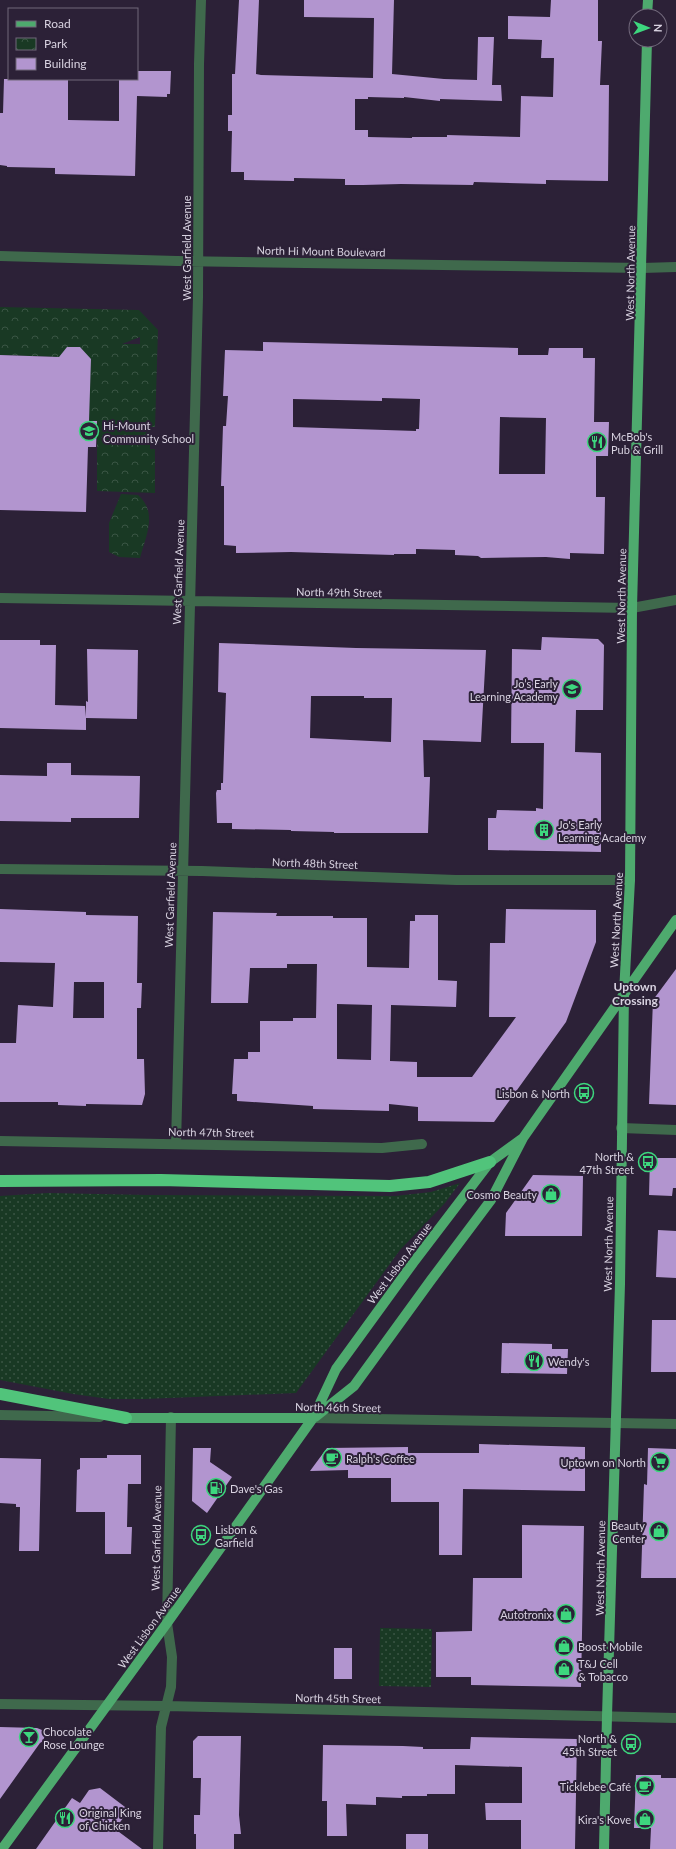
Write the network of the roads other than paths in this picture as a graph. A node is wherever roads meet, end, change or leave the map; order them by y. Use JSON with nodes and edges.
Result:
{"nodes":[{"id":1,"x":201,"y":0,"type":"edge"},
{"id":2,"x":647,"y":48,"type":"edge"},
{"id":3,"x":0,"y":256,"type":"edge"},
{"id":4,"x":198,"y":261,"type":"junction"},
{"id":5,"x":676,"y":266,"type":"edge"},
{"id":6,"x":642,"y":268,"type":"junction"},
{"id":7,"x":0,"y":598,"type":"edge"},
{"id":8,"x":676,"y":600,"type":"edge"},
{"id":9,"x":189,"y":602,"type":"junction"},
{"id":10,"x":632,"y":608,"type":"junction"},
{"id":11,"x":0,"y":869,"type":"edge"},
{"id":12,"x":182,"y":871,"type":"junction"},
{"id":13,"x":630,"y":880,"type":"junction"},
{"id":14,"x":676,"y":920,"type":"edge"},
{"id":15,"x":624,"y":993,"type":"junction"},
{"id":16,"x":621,"y":1128,"type":"junction"},
{"id":17,"x":676,"y":1130,"type":"edge"},
{"id":18,"x":523,"y":1138,"type":"junction"},
{"id":19,"x":0,"y":1141,"type":"edge"},
{"id":20,"x":176,"y":1144,"type":"junction"},
{"id":21,"x":422,"y":1144,"type":"dead end"},
{"id":22,"x":490,"y":1162,"type":"junction"},
{"id":23,"x":0,"y":1181,"type":"edge"},
{"id":24,"x":0,"y":1394,"type":"edge"},
{"id":25,"x":0,"y":1415,"type":"edge"},
{"id":26,"x":171,"y":1417,"type":"junction"},
{"id":27,"x":126,"y":1418,"type":"junction"},
{"id":28,"x":313,"y":1418,"type":"junction"},
{"id":29,"x":615,"y":1422,"type":"junction"},
{"id":30,"x":676,"y":1424,"type":"edge"},
{"id":31,"x":167,"y":1623,"type":"junction"},
{"id":32,"x":0,"y":1704,"type":"edge"},
{"id":33,"x":106,"y":1706,"type":"junction"},
{"id":34,"x":166,"y":1706,"type":"junction"},
{"id":35,"x":607,"y":1716,"type":"junction"},
{"id":36,"x":676,"y":1718,"type":"edge"},
{"id":37,"x":2,"y":1849,"type":"edge"},
{"id":38,"x":158,"y":1849,"type":"edge"},
{"id":39,"x":604,"y":1849,"type":"edge"}],
"edges":[{"from":1,"to":4,"type":"street","name":"West Garfield Avenue"},
{"from":2,"to":6,"type":"main road","name":"West North Avenue"},
{"from":3,"to":4,"type":"street","name":"North Hi Mount Boulevard"},
{"from":4,"to":6,"type":"street","name":"North Hi Mount Boulevard"},
{"from":4,"to":9,"type":"street","name":"West Garfield Avenue"},
{"from":5,"to":6,"type":"street","name":"North Hi Mount Boulevard"},
{"from":6,"to":10,"type":"main road","name":"West North Avenue"},
{"from":7,"to":9,"type":"street","name":"North 49th Street"},
{"from":8,"to":10,"type":"street","name":"North 49th Street"},
{"from":9,"to":10,"type":"street","name":"North 49th Street"},
{"from":9,"to":12,"type":"street","name":"West Garfield Avenue"},
{"from":10,"to":13,"type":"main road","name":"West North Avenue"},
{"from":11,"to":12,"type":"street","name":"North 48th Street"},
{"from":12,"to":13,"type":"street","name":"North 48th Street"},
{"from":12,"to":20,"type":"street","name":"West Garfield Avenue"},
{"from":13,"to":15,"type":"main road","name":"West North Avenue"},
{"from":14,"to":15,"type":"main road","name":"West Lisbon Avenue"},
{"from":15,"to":16,"type":"main road","name":"West North Avenue"},
{"from":15,"to":18,"type":"main road","name":"West Lisbon Avenue"},
{"from":16,"to":17,"type":"street"},
{"from":16,"to":29,"type":"main road","name":"West North Avenue"},
{"from":18,"to":22,"type":"main road","name":"West Lisbon Avenue"},
{"from":18,"to":28,"type":"main road","name":"West Lisbon Avenue"},
{"from":19,"to":20,"type":"street","name":"North 47th Street"},
{"from":20,"to":21,"type":"street","name":"North 47th Street"},
{"from":22,"to":23,"type":"highway"},
{"from":22,"to":28,"type":"main road","name":"West Lisbon Avenue"},
{"from":24,"to":27,"type":"highway"},
{"from":25,"to":27,"type":"street","name":"North 46th Street"},
{"from":26,"to":27,"type":"main road","name":"North 46th Street"},
{"from":26,"to":28,"type":"main road","name":"North 46th Street"},
{"from":26,"to":31,"type":"street","name":"West Garfield Avenue"},
{"from":28,"to":29,"type":"street","name":"North 46th Street"},
{"from":28,"to":31,"type":"main road","name":"West Lisbon Avenue"},
{"from":29,"to":30,"type":"street","name":"North 46th Street"},
{"from":29,"to":35,"type":"main road","name":"West North Avenue"},
{"from":31,"to":33,"type":"main road","name":"West Lisbon Avenue"},
{"from":31,"to":34,"type":"street","name":"West Garfield Avenue"},
{"from":32,"to":33,"type":"street","name":"North 45th Street"},
{"from":33,"to":34,"type":"street","name":"North 45th Street"},
{"from":33,"to":37,"type":"main road","name":"West Lisbon Avenue"},
{"from":34,"to":35,"type":"street","name":"North 45th Street"},
{"from":34,"to":38,"type":"street","name":"West Garfield Avenue"},
{"from":35,"to":36,"type":"street","name":"North 45th Street"},
{"from":35,"to":39,"type":"main road","name":"West North Avenue"}]}
